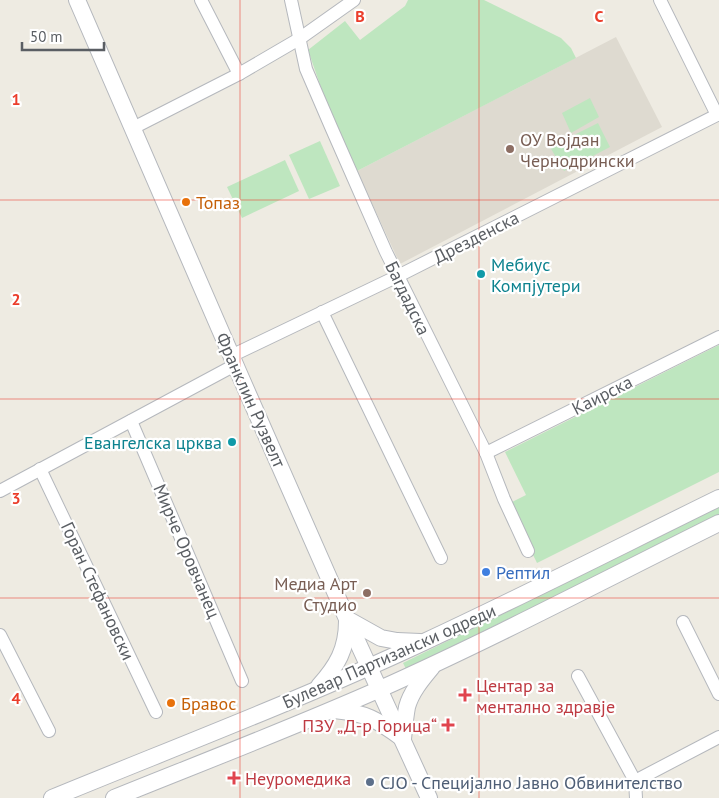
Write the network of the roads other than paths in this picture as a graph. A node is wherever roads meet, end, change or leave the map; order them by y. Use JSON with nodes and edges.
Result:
{"nodes":[{"id":1,"x":77,"y":0,"type":"edge"},
{"id":2,"x":201,"y":0,"type":"edge"},
{"id":3,"x":291,"y":0,"type":"edge"},
{"id":4,"x":354,"y":0,"type":"edge"},
{"id":5,"x":660,"y":0,"type":"edge"},
{"id":6,"x":299,"y":39,"type":"junction"},
{"id":7,"x":238,"y":74,"type":"junction"},
{"id":8,"x":718,"y":115,"type":"edge"},
{"id":9,"x":133,"y":128,"type":"junction"},
{"id":10,"x":398,"y":276,"type":"junction"},
{"id":11,"x":322,"y":312,"type":"junction"},
{"id":12,"x":719,"y":337,"type":"edge"},
{"id":13,"x":233,"y":360,"type":"junction"},
{"id":14,"x":131,"y":421,"type":"junction"},
{"id":15,"x":486,"y":453,"type":"junction"},
{"id":16,"x":40,"y":469,"type":"junction"},
{"id":17,"x":0,"y":490,"type":"edge"},
{"id":18,"x":719,"y":498,"type":"edge"},
{"id":19,"x":719,"y":523,"type":"edge"},
{"id":20,"x":528,"y":551,"type":"dead end"},
{"id":21,"x":441,"y":558,"type":"dead end"},
{"id":22,"x":347,"y":619,"type":"junction"},
{"id":23,"x":683,"y":622,"type":"dead end"},
{"id":24,"x":0,"y":635,"type":"edge"},
{"id":25,"x":424,"y":642,"type":"junction"},
{"id":26,"x":435,"y":664,"type":"junction"},
{"id":27,"x":370,"y":666,"type":"junction"},
{"id":28,"x":578,"y":676,"type":"dead end"},
{"id":29,"x":242,"y":681,"type":"dead end"},
{"id":30,"x":380,"y":689,"type":"junction"},
{"id":31,"x":316,"y":690,"type":"junction"},
{"id":32,"x":719,"y":694,"type":"edge"},
{"id":33,"x":331,"y":710,"type":"junction"},
{"id":34,"x":156,"y":712,"type":"dead end"},
{"id":35,"x":49,"y":731,"type":"dead end"},
{"id":36,"x":719,"y":737,"type":"edge"},
{"id":37,"x":404,"y":739,"type":"junction"},
{"id":38,"x":635,"y":781,"type":"junction"},
{"id":39,"x":52,"y":798,"type":"edge"},
{"id":40,"x":114,"y":798,"type":"edge"},
{"id":41,"x":430,"y":798,"type":"edge"},
{"id":42,"x":636,"y":798,"type":"edge"}],
"edges":[{"from":1,"to":9,"type":"street","name":"Франклин Рузвелт"},
{"from":2,"to":7,"type":"street"},
{"from":3,"to":6,"type":"street","name":"Багдадска"},
{"from":4,"to":6,"type":"street"},
{"from":5,"to":8,"type":"street"},
{"from":6,"to":7,"type":"street"},
{"from":6,"to":10,"type":"street","name":"Багдадска"},
{"from":7,"to":9,"type":"street"},
{"from":8,"to":10,"type":"street","name":"Дрезденска"},
{"from":9,"to":13,"type":"street","name":"Франклин Рузвелт"},
{"from":10,"to":11,"type":"street","name":"Дрезденска"},
{"from":10,"to":15,"type":"street","name":"Багдадска"},
{"from":11,"to":13,"type":"street","name":"Дрезденска"},
{"from":11,"to":21,"type":"street"},
{"from":12,"to":15,"type":"street","name":"Каирска"},
{"from":13,"to":14,"type":"street","name":"Дрезденска"},
{"from":13,"to":22,"type":"street","name":"Франклин Рузвелт"},
{"from":14,"to":16,"type":"street","name":"Дрезденска"},
{"from":14,"to":29,"type":"street","name":"Мирче Оровчанец"},
{"from":15,"to":20,"type":"street","name":"Багдадска"},
{"from":16,"to":17,"type":"street","name":"Дрезденска"},
{"from":16,"to":34,"type":"street","name":"Горан Стефановски"},
{"from":18,"to":25,"type":"street","name":"Булевар Партизански одреди"},
{"from":19,"to":26,"type":"street","name":"Булевар Партизански одреди"},
{"from":22,"to":25,"type":"street"},
{"from":22,"to":27,"type":"street","name":"Франклин Рузвелт"},
{"from":22,"to":31,"type":"street"},
{"from":23,"to":32,"type":"street"},
{"from":24,"to":35,"type":"street"},
{"from":25,"to":27,"type":"street","name":"Булевар Партизански одреди"},
{"from":26,"to":30,"type":"street","name":"Булевар Партизански одреди"},
{"from":26,"to":37,"type":"street"},
{"from":27,"to":30,"type":"street","name":"Франклин Рузвелт"},
{"from":27,"to":31,"type":"street","name":"Булевар Партизански одреди"},
{"from":28,"to":38,"type":"street"},
{"from":30,"to":33,"type":"street","name":"Булевар Партизански одреди"},
{"from":30,"to":37,"type":"street","name":"Франклин Рузвелт"},
{"from":31,"to":39,"type":"street","name":"Булевар Партизански одреди"},
{"from":33,"to":37,"type":"street"},
{"from":33,"to":40,"type":"street","name":"Булевар Партизански одреди"},
{"from":36,"to":38,"type":"street"},
{"from":37,"to":41,"type":"street","name":"Франклин Рузвелт"},
{"from":38,"to":42,"type":"street"}]}
